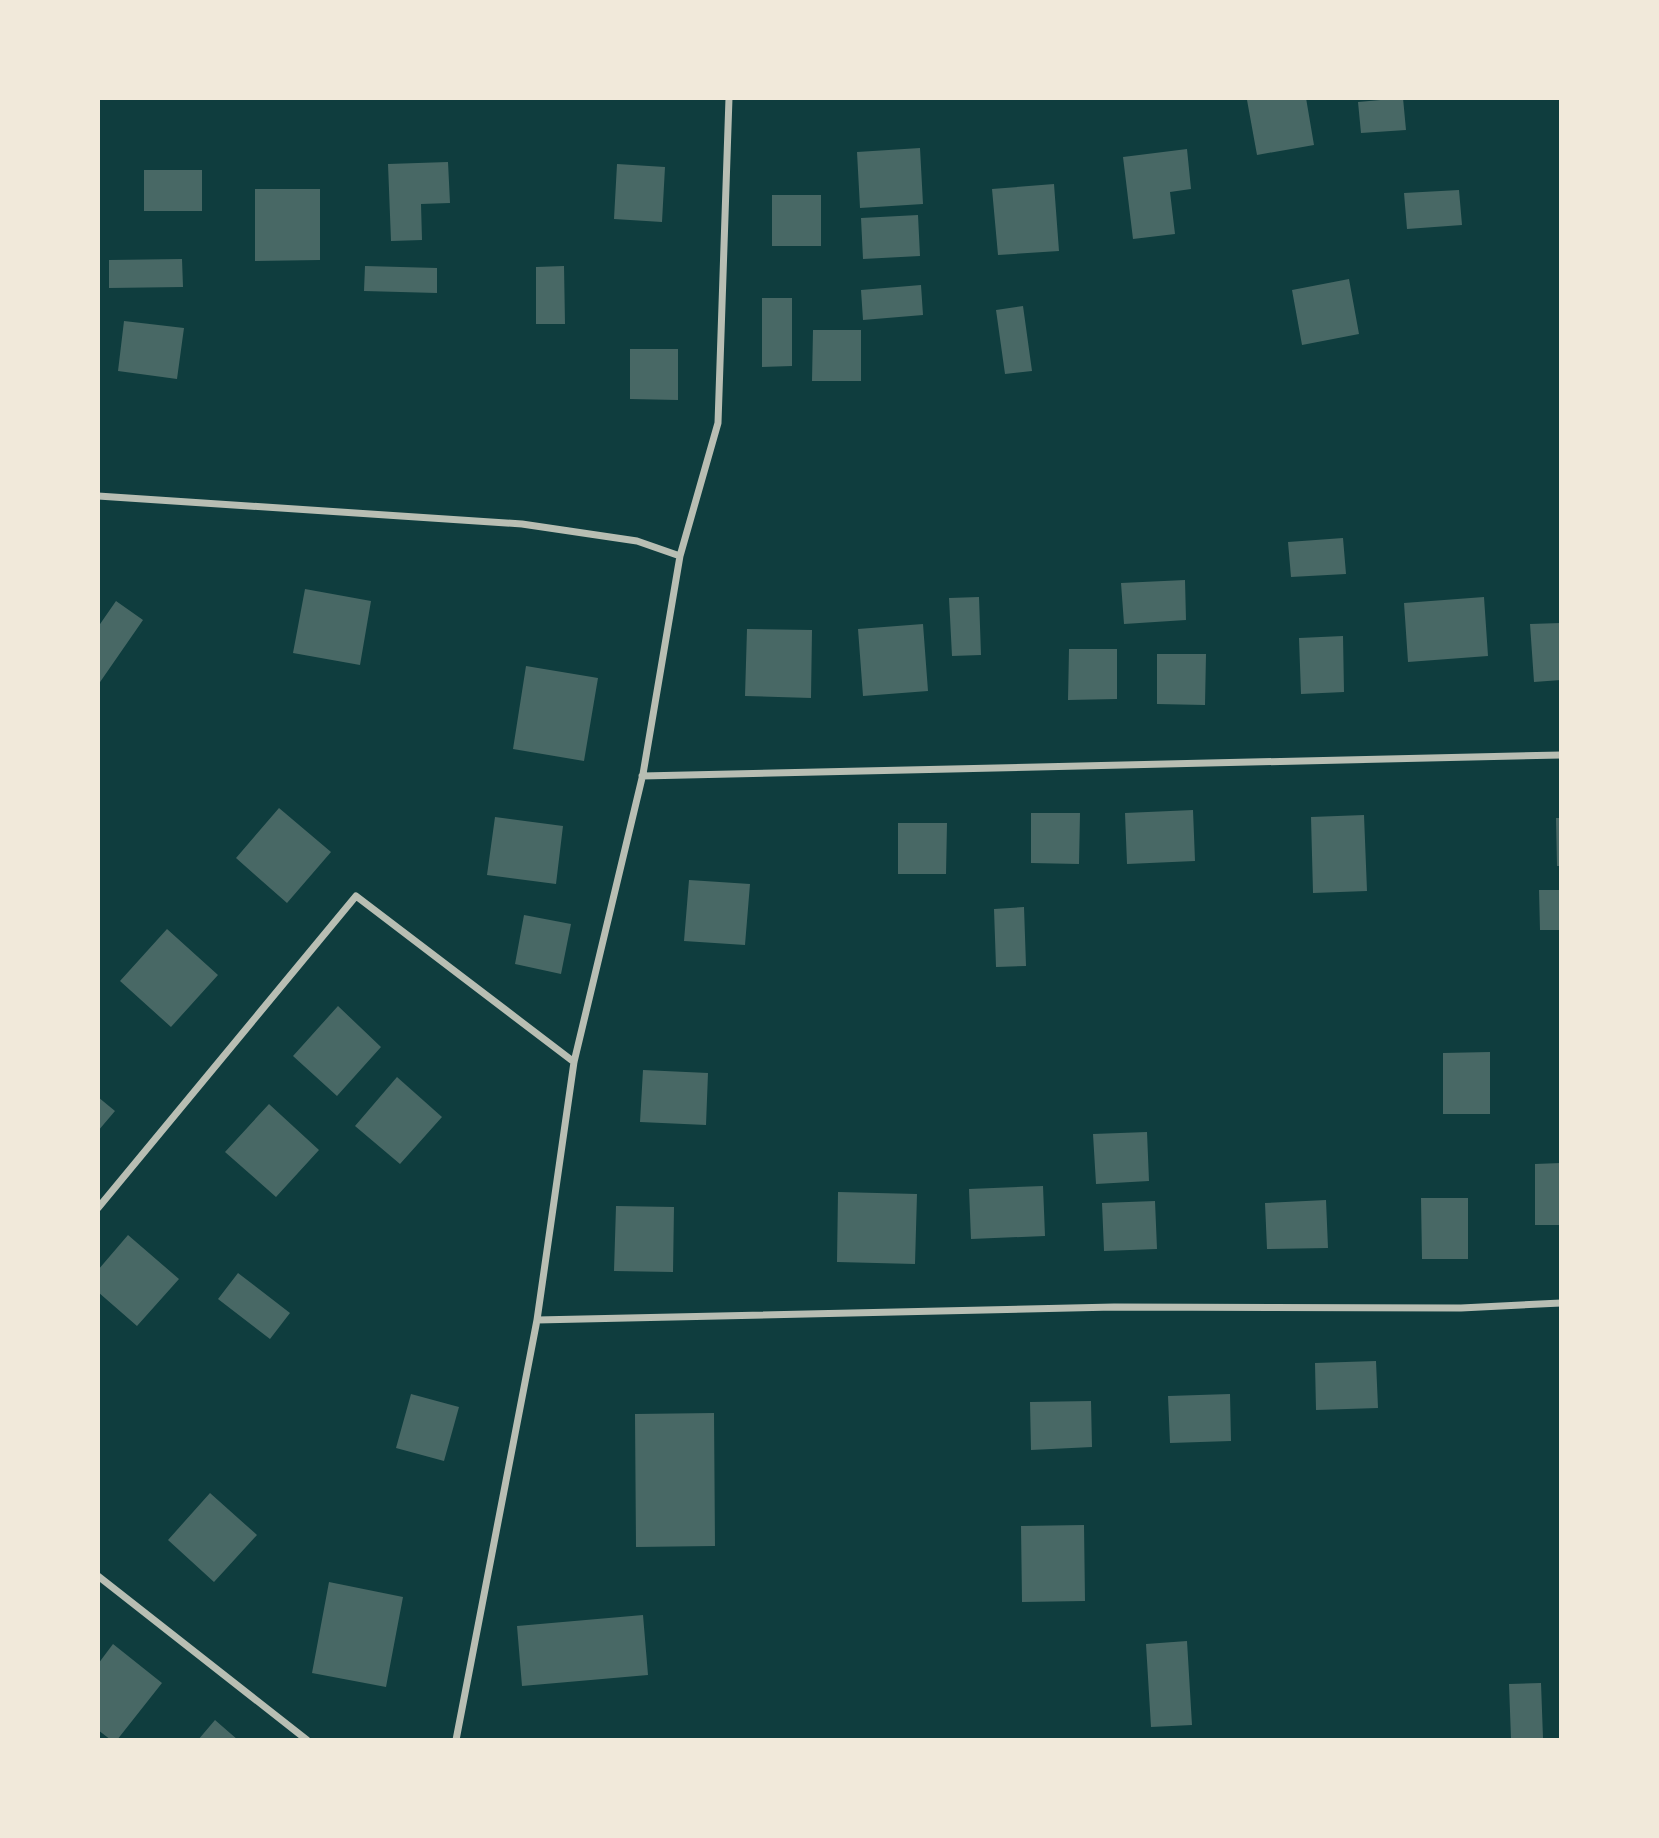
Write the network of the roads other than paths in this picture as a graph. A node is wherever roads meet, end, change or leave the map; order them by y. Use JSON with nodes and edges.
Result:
{"nodes":[{"id":1,"x":729,"y":98,"type":"edge"},
{"id":2,"x":98,"y":496,"type":"edge"},
{"id":3,"x":680,"y":556,"type":"junction"},
{"id":4,"x":1561,"y":755,"type":"edge"},
{"id":5,"x":642,"y":776,"type":"junction"},
{"id":6,"x":574,"y":1062,"type":"junction"},
{"id":7,"x":98,"y":1208,"type":"edge"},
{"id":8,"x":1561,"y":1303,"type":"edge"},
{"id":9,"x":537,"y":1320,"type":"junction"},
{"id":10,"x":98,"y":1576,"type":"edge"},
{"id":11,"x":307,"y":1740,"type":"edge"},
{"id":12,"x":456,"y":1740,"type":"edge"}],
"edges":[{"from":1,"to":3,"type":"street"},
{"from":2,"to":3,"type":"street"},
{"from":3,"to":5,"type":"street"},
{"from":4,"to":5,"type":"street"},
{"from":5,"to":6,"type":"street"},
{"from":6,"to":7,"type":"street"},
{"from":6,"to":9,"type":"street"},
{"from":8,"to":9,"type":"street"},
{"from":9,"to":12,"type":"street"},
{"from":10,"to":11,"type":"street"}]}
